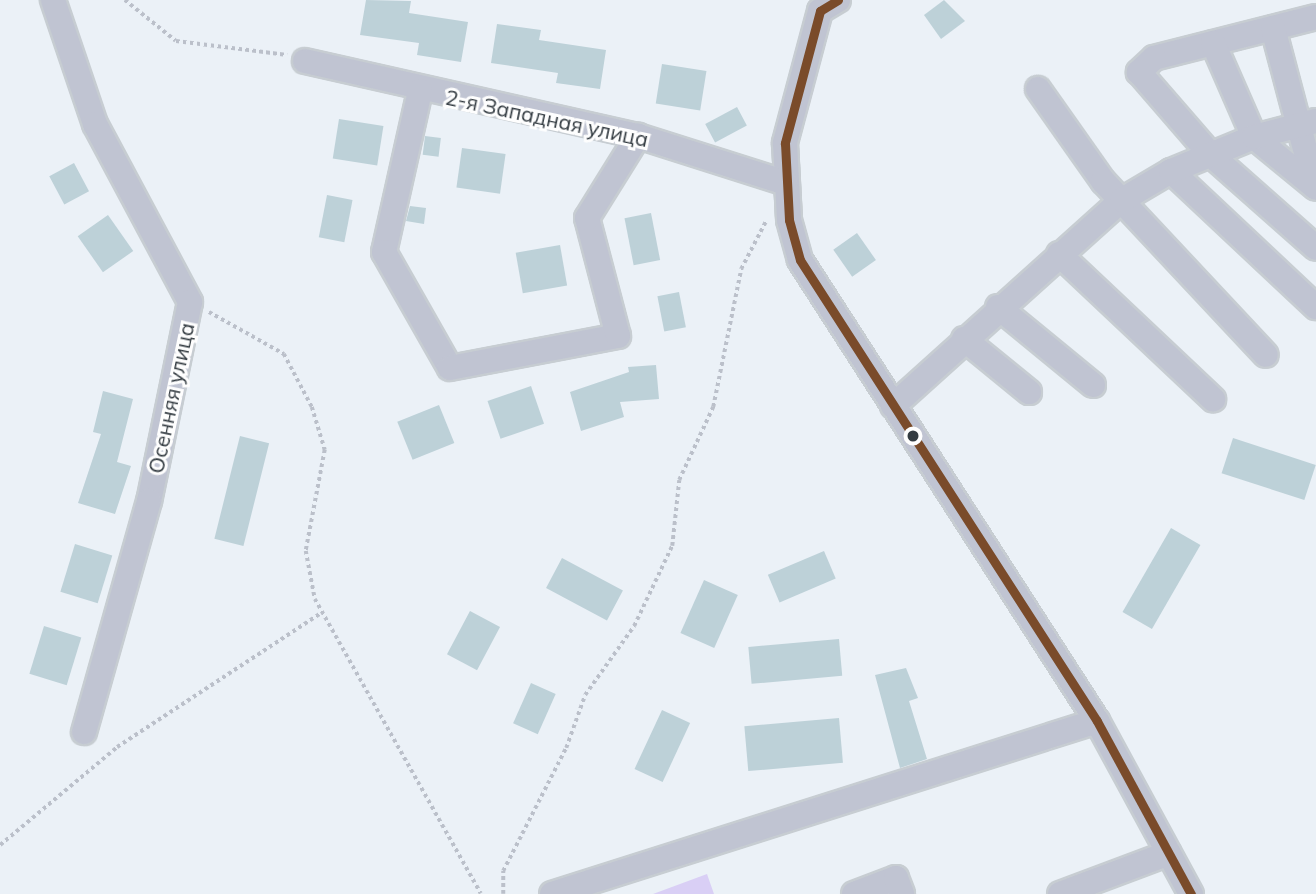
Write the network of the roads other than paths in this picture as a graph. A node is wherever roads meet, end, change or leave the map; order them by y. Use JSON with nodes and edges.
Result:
{"nodes":[{"id":1,"x":53,"y":0,"type":"edge"},
{"id":2,"x":824,"y":4,"type":"edge"},
{"id":3,"x":1316,"y":17,"type":"edge"},
{"id":4,"x":1273,"y":28,"type":"junction"},
{"id":5,"x":1213,"y":43,"type":"junction"},
{"id":6,"x":305,"y":61,"type":"road end"},
{"id":7,"x":1038,"y":89,"type":"dead end"},
{"id":8,"x":420,"y":91,"type":"junction"},
{"id":9,"x":1307,"y":123,"type":"edge"},
{"id":10,"x":638,"y":136,"type":"junction"},
{"id":11,"x":1254,"y":137,"type":"junction"},
{"id":12,"x":1211,"y":155,"type":"junction"},
{"id":13,"x":1171,"y":171,"type":"junction"},
{"id":14,"x":786,"y":183,"type":"junction"},
{"id":15,"x":1316,"y":187,"type":"edge"},
{"id":16,"x":1122,"y":200,"type":"junction"},
{"id":17,"x":1316,"y":248,"type":"edge"},
{"id":18,"x":1059,"y":254,"type":"junction"},
{"id":19,"x":998,"y":307,"type":"junction"},
{"id":20,"x":1316,"y":307,"type":"edge"},
{"id":21,"x":964,"y":339,"type":"junction"},
{"id":22,"x":1266,"y":355,"type":"dead end"},
{"id":23,"x":1093,"y":384,"type":"dead end"},
{"id":24,"x":1029,"y":392,"type":"dead end"},
{"id":25,"x":1213,"y":399,"type":"dead end"},
{"id":26,"x":893,"y":406,"type":"junction"},
{"id":27,"x":1097,"y":721,"type":"junction"},
{"id":28,"x":84,"y":732,"type":"dead end"},
{"id":29,"x":1169,"y":853,"type":"junction"},
{"id":30,"x":552,"y":894,"type":"edge"},
{"id":31,"x":855,"y":894,"type":"edge"},
{"id":32,"x":902,"y":894,"type":"edge"},
{"id":33,"x":1060,"y":894,"type":"edge"},
{"id":34,"x":1191,"y":894,"type":"edge"}],
"edges":[{"from":1,"to":28,"type":"street","name":"Осенняя улица"},
{"from":2,"to":14,"type":"street"},
{"from":3,"to":4,"type":"street"},
{"from":4,"to":5,"type":"street"},
{"from":4,"to":9,"type":"street"},
{"from":5,"to":11,"type":"street"},
{"from":5,"to":12,"type":"street"},
{"from":6,"to":8,"type":"street","name":"2-я Западная улица"},
{"from":7,"to":16,"type":"street"},
{"from":8,"to":10,"type":"street","name":"2-я Западная улица"},
{"from":8,"to":10,"type":"street"},
{"from":9,"to":11,"type":"street"},
{"from":9,"to":15,"type":"street"},
{"from":10,"to":14,"type":"street","name":"2-я Западная улица"},
{"from":11,"to":12,"type":"street"},
{"from":11,"to":15,"type":"street"},
{"from":12,"to":13,"type":"street"},
{"from":12,"to":17,"type":"street"},
{"from":13,"to":16,"type":"street"},
{"from":13,"to":20,"type":"street"},
{"from":14,"to":26,"type":"street"},
{"from":16,"to":18,"type":"street"},
{"from":16,"to":22,"type":"street"},
{"from":18,"to":19,"type":"street"},
{"from":18,"to":25,"type":"street"},
{"from":19,"to":21,"type":"street"},
{"from":19,"to":23,"type":"street"},
{"from":21,"to":24,"type":"street"},
{"from":21,"to":26,"type":"street"},
{"from":26,"to":27,"type":"street"},
{"from":27,"to":29,"type":"street"},
{"from":27,"to":30,"type":"street"},
{"from":29,"to":33,"type":"street"},
{"from":29,"to":34,"type":"street"},
{"from":31,"to":32,"type":"street"}]}
